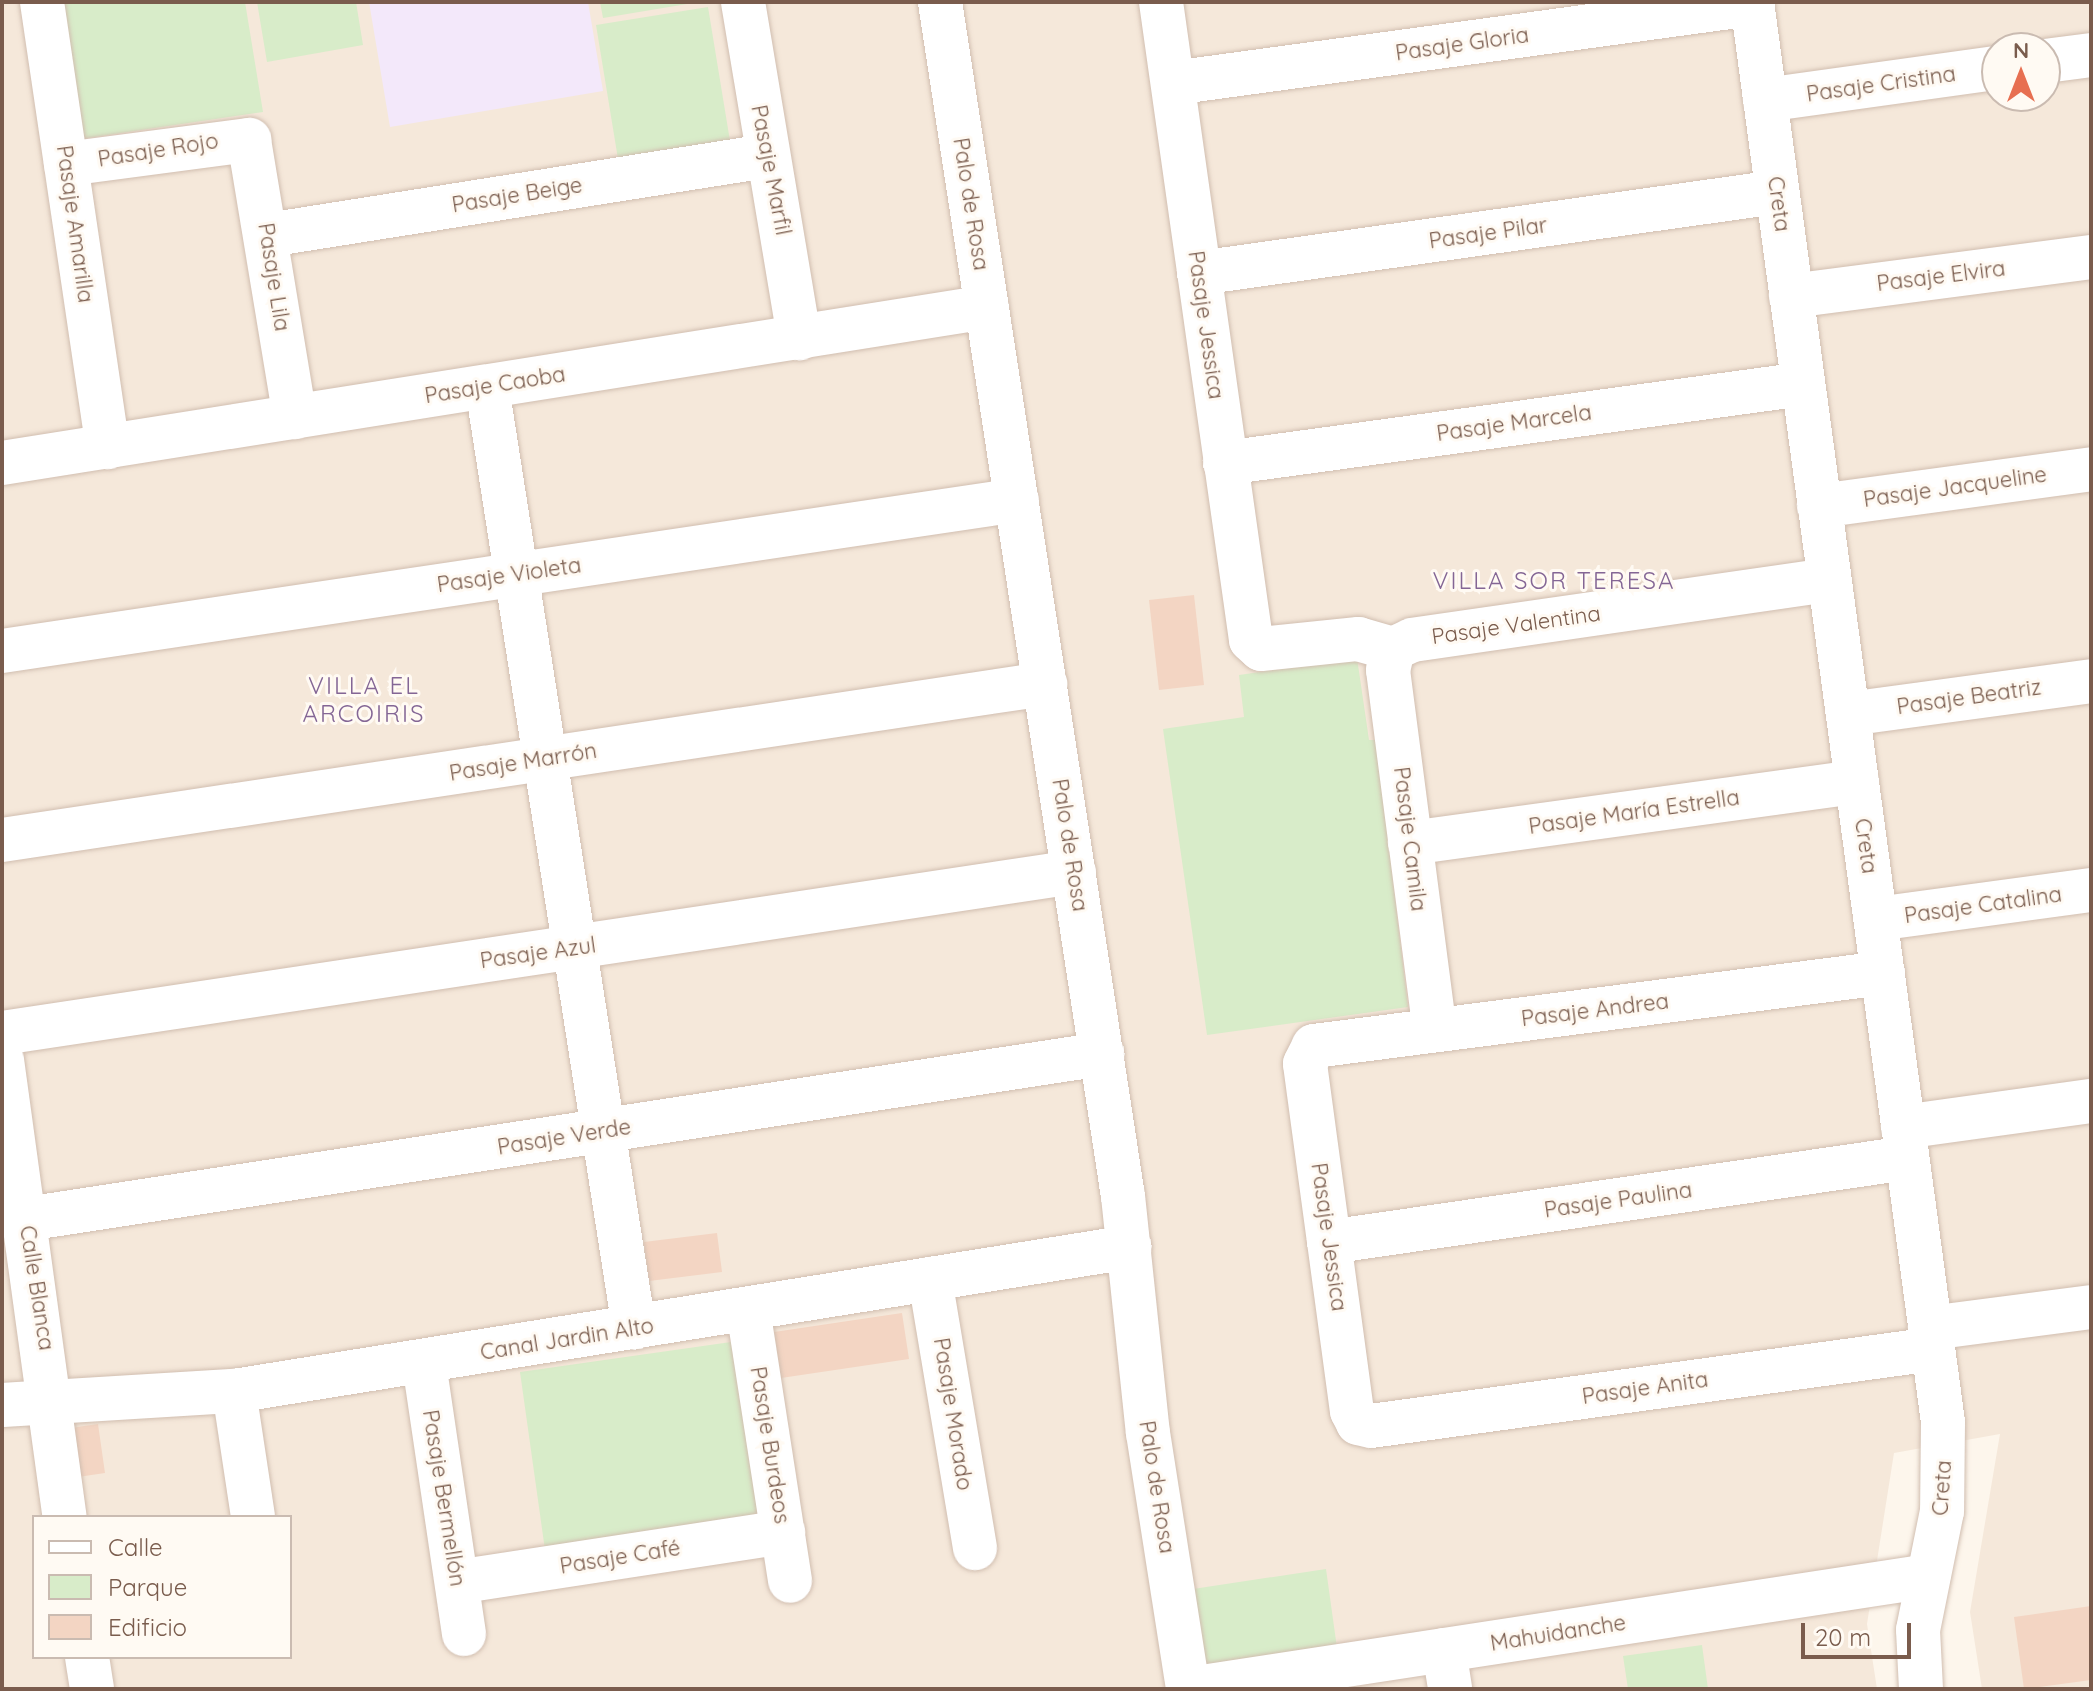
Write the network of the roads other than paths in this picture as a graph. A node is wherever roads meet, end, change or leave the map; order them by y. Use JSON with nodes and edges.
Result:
{"nodes":[{"id":1,"x":42,"y":2,"type":"edge"},
{"id":2,"x":743,"y":2,"type":"edge"},
{"id":3,"x":940,"y":2,"type":"edge"},
{"id":4,"x":1161,"y":2,"type":"edge"},
{"id":5,"x":1752,"y":3,"type":"edge"},
{"id":6,"x":2091,"y":55,"type":"edge"},
{"id":7,"x":2061,"y":59,"type":"edge"},
{"id":8,"x":1981,"y":70,"type":"edge"},
{"id":9,"x":1173,"y":83,"type":"junction"},
{"id":10,"x":1765,"y":100,"type":"junction"},
{"id":11,"x":249,"y":140,"type":"joint"},
{"id":12,"x":766,"y":156,"type":"junction"},
{"id":13,"x":66,"y":164,"type":"junction"},
{"id":14,"x":1777,"y":192,"type":"junction"},
{"id":15,"x":268,"y":235,"type":"junction"},
{"id":16,"x":2091,"y":257,"type":"edge"},
{"id":17,"x":1199,"y":273,"type":"junction"},
{"id":18,"x":1791,"y":296,"type":"junction"},
{"id":19,"x":987,"y":307,"type":"junction"},
{"id":20,"x":799,"y":338,"type":"junction"},
{"id":21,"x":1803,"y":384,"type":"junction"},
{"id":22,"x":487,"y":387,"type":"junction"},
{"id":23,"x":295,"y":417,"type":"junction"},
{"id":24,"x":108,"y":447,"type":"junction"},
{"id":25,"x":2,"y":463,"type":"edge"},
{"id":26,"x":1225,"y":463,"type":"junction"},
{"id":27,"x":2091,"y":469,"type":"edge"},
{"id":28,"x":1017,"y":500,"type":"junction"},
{"id":29,"x":1819,"y":506,"type":"junction"},
{"id":30,"x":516,"y":574,"type":"junction"},
{"id":31,"x":1829,"y":580,"type":"junction"},
{"id":32,"x":1393,"y":649,"type":"junction"},
{"id":33,"x":2,"y":651,"type":"edge"},
{"id":34,"x":2091,"y":681,"type":"edge"},
{"id":35,"x":1045,"y":684,"type":"junction"},
{"id":36,"x":1848,"y":714,"type":"junction"},
{"id":37,"x":545,"y":758,"type":"junction"},
{"id":38,"x":1857,"y":782,"type":"junction"},
{"id":39,"x":2,"y":840,"type":"edge"},
{"id":40,"x":1410,"y":843,"type":"junction"},
{"id":41,"x":1074,"y":872,"type":"junction"},
{"id":42,"x":2091,"y":890,"type":"edge"},
{"id":43,"x":1876,"y":919,"type":"junction"},
{"id":44,"x":575,"y":947,"type":"junction"},
{"id":45,"x":1883,"y":973,"type":"junction"},
{"id":46,"x":1435,"y":1030,"type":"junction"},
{"id":47,"x":2,"y":1033,"type":"edge"},
{"id":48,"x":1308,"y":1051,"type":"joint"},
{"id":49,"x":1102,"y":1054,"type":"junction"},
{"id":50,"x":2,"y":1060,"type":"edge"},
{"id":51,"x":2091,"y":1101,"type":"edge"},
{"id":52,"x":604,"y":1131,"type":"junction"},
{"id":53,"x":1905,"y":1142,"type":"junction"},
{"id":54,"x":26,"y":1219,"type":"junction"},
{"id":55,"x":1329,"y":1242,"type":"junction"},
{"id":56,"x":1129,"y":1247,"type":"junction"},
{"id":57,"x":930,"y":1279,"type":"junction"},
{"id":58,"x":2091,"y":1307,"type":"edge"},
{"id":59,"x":748,"y":1309,"type":"junction"},
{"id":60,"x":634,"y":1328,"type":"junction"},
{"id":61,"x":1932,"y":1338,"type":"junction"},
{"id":62,"x":424,"y":1363,"type":"junction"},
{"id":63,"x":234,"y":1391,"type":"junction"},
{"id":64,"x":54,"y":1403,"type":"junction"},
{"id":65,"x":2,"y":1405,"type":"edge"},
{"id":66,"x":1358,"y":1423,"type":"joint"},
{"id":67,"x":65,"y":1515,"type":"edge"},
{"id":68,"x":253,"y":1515,"type":"edge"},
{"id":69,"x":783,"y":1532,"type":"junction"},
{"id":70,"x":975,"y":1548,"type":"dead end"},
{"id":71,"x":1928,"y":1576,"type":"junction"},
{"id":72,"x":790,"y":1581,"type":"dead end"},
{"id":73,"x":457,"y":1582,"type":"junction"},
{"id":74,"x":464,"y":1634,"type":"dead end"},
{"id":75,"x":87,"y":1659,"type":"edge"},
{"id":76,"x":1447,"y":1670,"type":"edge"},
{"id":77,"x":92,"y":1689,"type":"edge"},
{"id":78,"x":1188,"y":1689,"type":"edge"},
{"id":79,"x":1921,"y":1689,"type":"edge"}],
"edges":[{"from":1,"to":13,"type":"street","name":"Pasaje Amarilla"},
{"from":2,"to":12,"type":"street","name":"Pasaje Marfil"},
{"from":3,"to":19,"type":"street","name":"Palo de Rosa"},
{"from":4,"to":9,"type":"street","name":"Pasaje Jessica"},
{"from":5,"to":9,"type":"street","name":"Pasaje Gloria"},
{"from":5,"to":10,"type":"street","name":"Creta"},
{"from":6,"to":7,"type":"street"},
{"from":8,"to":10,"type":"street","name":"Pasaje Cristina"},
{"from":9,"to":17,"type":"street","name":"Pasaje Jessica"},
{"from":10,"to":14,"type":"street","name":"Creta"},
{"from":11,"to":13,"type":"street","name":"Pasaje Rojo"},
{"from":11,"to":15,"type":"street","name":"Pasaje Lila"},
{"from":12,"to":15,"type":"street","name":"Pasaje Beige"},
{"from":12,"to":20,"type":"street","name":"Pasaje Marfil"},
{"from":13,"to":24,"type":"street","name":"Pasaje Amarilla"},
{"from":14,"to":17,"type":"street","name":"Pasaje Pilar"},
{"from":14,"to":18,"type":"street","name":"Creta"},
{"from":15,"to":23,"type":"street","name":"Pasaje Lila"},
{"from":16,"to":18,"type":"street","name":"Pasaje Elvira"},
{"from":17,"to":26,"type":"street","name":"Pasaje Jessica"},
{"from":18,"to":21,"type":"street","name":"Creta"},
{"from":19,"to":20,"type":"street","name":"Pasaje Caoba"},
{"from":19,"to":28,"type":"street","name":"Palo de Rosa"},
{"from":20,"to":22,"type":"street","name":"Pasaje Caoba"},
{"from":21,"to":26,"type":"street","name":"Pasaje Marcela"},
{"from":21,"to":29,"type":"street","name":"Creta"},
{"from":22,"to":23,"type":"street","name":"Pasaje Caoba"},
{"from":22,"to":30,"type":"street"},
{"from":23,"to":24,"type":"street","name":"Pasaje Caoba"},
{"from":24,"to":25,"type":"street","name":"Pasaje Caoba"},
{"from":26,"to":32,"type":"street","name":"Pasaje Jessica"},
{"from":27,"to":29,"type":"street","name":"Pasaje Jacqueline"},
{"from":28,"to":30,"type":"street","name":"Pasaje Violeta"},
{"from":28,"to":35,"type":"street","name":"Palo de Rosa"},
{"from":29,"to":31,"type":"street","name":"Creta"},
{"from":30,"to":33,"type":"street","name":"Pasaje Violeta"},
{"from":30,"to":37,"type":"street"},
{"from":31,"to":32,"type":"street","name":"Pasaje Valentina"},
{"from":31,"to":36,"type":"street","name":"Creta"},
{"from":32,"to":40,"type":"street","name":"Pasaje Camila"},
{"from":34,"to":36,"type":"street","name":"Pasaje Beatriz"},
{"from":35,"to":37,"type":"street","name":"Pasaje Marrón"},
{"from":35,"to":41,"type":"street","name":"Palo de Rosa"},
{"from":36,"to":38,"type":"street","name":"Creta"},
{"from":37,"to":39,"type":"street","name":"Pasaje Marrón"},
{"from":37,"to":44,"type":"street"},
{"from":38,"to":40,"type":"street","name":"Pasaje María Estrella"},
{"from":38,"to":43,"type":"street","name":"Creta"},
{"from":40,"to":46,"type":"street","name":"Pasaje Camila"},
{"from":41,"to":44,"type":"street","name":"Pasaje Azul"},
{"from":41,"to":49,"type":"street","name":"Palo de Rosa"},
{"from":42,"to":43,"type":"street","name":"Pasaje Catalina"},
{"from":43,"to":45,"type":"street","name":"Creta"},
{"from":44,"to":47,"type":"street","name":"Pasaje Azul"},
{"from":44,"to":52,"type":"street"},
{"from":45,"to":46,"type":"street","name":"Pasaje Andrea"},
{"from":45,"to":53,"type":"street","name":"Creta"},
{"from":46,"to":48,"type":"street","name":"Pasaje Andrea"},
{"from":48,"to":55,"type":"street","name":"Pasaje Jessica"},
{"from":49,"to":52,"type":"street","name":"Pasaje Verde"},
{"from":49,"to":56,"type":"street","name":"Palo de Rosa"},
{"from":50,"to":54,"type":"street","name":"Calle Blanca"},
{"from":51,"to":53,"type":"street","name":"Pasaje Paulina"},
{"from":52,"to":54,"type":"street","name":"Pasaje Verde"},
{"from":52,"to":60,"type":"street"},
{"from":53,"to":55,"type":"street","name":"Pasaje Paulina"},
{"from":53,"to":61,"type":"street","name":"Creta"},
{"from":54,"to":64,"type":"street","name":"Calle Blanca"},
{"from":55,"to":66,"type":"street","name":"Pasaje Jessica"},
{"from":56,"to":57,"type":"street","name":"Canal Jardin Alto"},
{"from":56,"to":78,"type":"street","name":"Palo de Rosa"},
{"from":57,"to":59,"type":"street","name":"Canal Jardin Alto"},
{"from":57,"to":70,"type":"street","name":"Pasaje Morado"},
{"from":58,"to":61,"type":"street","name":"Pasaje Anita"},
{"from":59,"to":60,"type":"street","name":"Canal Jardin Alto"},
{"from":59,"to":69,"type":"street","name":"Pasaje Burdeos"},
{"from":60,"to":62,"type":"street","name":"Canal Jardin Alto"},
{"from":61,"to":66,"type":"street","name":"Pasaje Anita"},
{"from":61,"to":71,"type":"street","name":"Creta"},
{"from":62,"to":63,"type":"street","name":"Canal Jardin Alto"},
{"from":62,"to":73,"type":"street","name":"Pasaje Bermellón"},
{"from":63,"to":64,"type":"street","name":"Canal Jardin Alto"},
{"from":63,"to":68,"type":"street"},
{"from":64,"to":65,"type":"street","name":"Canal Jardin Alto"},
{"from":64,"to":67,"type":"street","name":"Calle Blanca"},
{"from":69,"to":72,"type":"street","name":"Pasaje Burdeos"},
{"from":69,"to":73,"type":"street","name":"Pasaje Café"},
{"from":71,"to":76,"type":"street","name":"Mahuidanche"},
{"from":71,"to":79,"type":"street","name":"Creta"},
{"from":73,"to":74,"type":"street","name":"Pasaje Bermellón"},
{"from":75,"to":77,"type":"street"},
{"from":76,"to":78,"type":"street","name":"Mahuidanche"}]}
